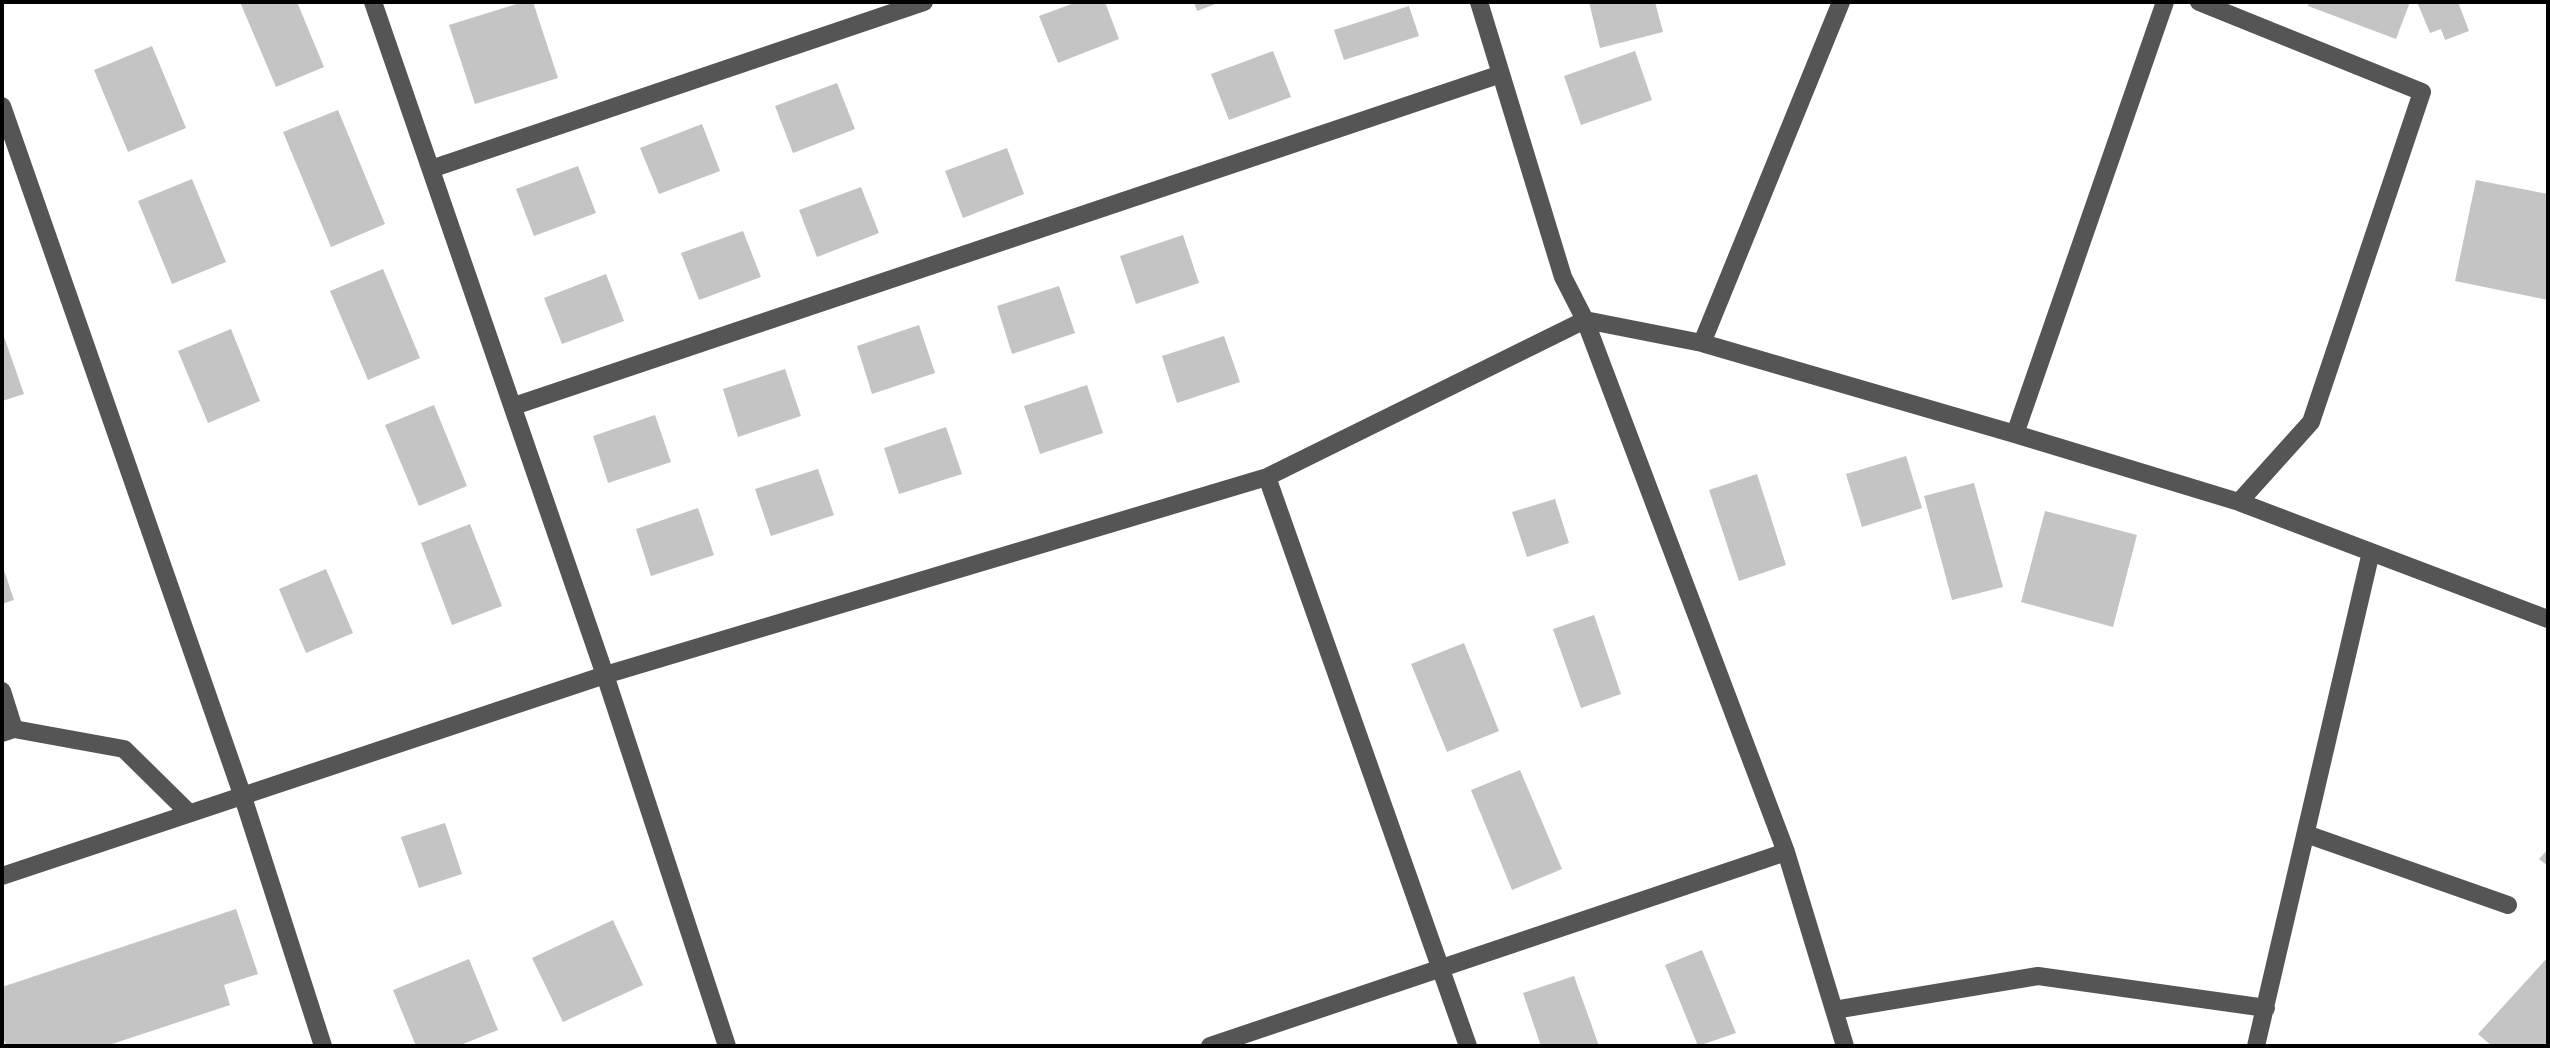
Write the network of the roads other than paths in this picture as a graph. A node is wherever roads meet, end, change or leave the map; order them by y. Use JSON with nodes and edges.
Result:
{"nodes":[{"id":1,"x":373,"y":2,"type":"edge"},
{"id":2,"x":924,"y":2,"type":"edge"},
{"id":3,"x":1479,"y":2,"type":"edge"},
{"id":4,"x":1841,"y":2,"type":"edge"},
{"id":5,"x":2165,"y":2,"type":"edge"},
{"id":6,"x":2199,"y":2,"type":"edge"},
{"id":7,"x":1501,"y":74,"type":"junction"},
{"id":8,"x":2,"y":106,"type":"edge"},
{"id":9,"x":431,"y":169,"type":"junction"},
{"id":10,"x":1585,"y":320,"type":"junction"},
{"id":11,"x":1702,"y":343,"type":"junction"},
{"id":12,"x":514,"y":406,"type":"junction"},
{"id":13,"x":2015,"y":434,"type":"junction"},
{"id":14,"x":1267,"y":477,"type":"junction"},
{"id":15,"x":2239,"y":502,"type":"junction"},
{"id":16,"x":2371,"y":552,"type":"junction"},
{"id":17,"x":2548,"y":619,"type":"edge"},
{"id":18,"x":605,"y":675,"type":"junction"},
{"id":19,"x":2,"y":691,"type":"edge"},
{"id":20,"x":8,"y":731,"type":"edge"},
{"id":21,"x":242,"y":794,"type":"junction"},
{"id":22,"x":189,"y":813,"type":"junction"},
{"id":23,"x":2306,"y":834,"type":"junction"},
{"id":24,"x":1786,"y":852,"type":"junction"},
{"id":25,"x":2,"y":876,"type":"edge"},
{"id":26,"x":2508,"y":905,"type":"dead end"},
{"id":27,"x":1440,"y":969,"type":"junction"},
{"id":28,"x":2266,"y":1008,"type":"junction"},
{"id":29,"x":1834,"y":1010,"type":"junction"},
{"id":30,"x":323,"y":1046,"type":"edge"},
{"id":31,"x":727,"y":1046,"type":"edge"},
{"id":32,"x":1210,"y":1046,"type":"edge"},
{"id":33,"x":1468,"y":1046,"type":"edge"},
{"id":34,"x":1844,"y":1046,"type":"edge"},
{"id":35,"x":2256,"y":1046,"type":"edge"}],
"edges":[{"from":1,"to":9,"type":"street"},
{"from":2,"to":9,"type":"street"},
{"from":3,"to":7,"type":"street"},
{"from":4,"to":11,"type":"street"},
{"from":5,"to":13,"type":"street"},
{"from":6,"to":15,"type":"street"},
{"from":7,"to":10,"type":"street"},
{"from":7,"to":12,"type":"street"},
{"from":8,"to":21,"type":"street"},
{"from":9,"to":12,"type":"street"},
{"from":10,"to":11,"type":"street"},
{"from":10,"to":14,"type":"street"},
{"from":10,"to":24,"type":"street"},
{"from":11,"to":13,"type":"street"},
{"from":12,"to":18,"type":"street"},
{"from":13,"to":15,"type":"street"},
{"from":14,"to":18,"type":"street"},
{"from":14,"to":27,"type":"street"},
{"from":15,"to":16,"type":"street"},
{"from":16,"to":17,"type":"street"},
{"from":16,"to":23,"type":"street"},
{"from":18,"to":21,"type":"street"},
{"from":18,"to":31,"type":"street"},
{"from":19,"to":20,"type":"street"},
{"from":20,"to":22,"type":"street"},
{"from":21,"to":22,"type":"street"},
{"from":21,"to":30,"type":"street"},
{"from":22,"to":25,"type":"street"},
{"from":23,"to":26,"type":"street"},
{"from":23,"to":28,"type":"street"},
{"from":24,"to":27,"type":"street"},
{"from":24,"to":29,"type":"street"},
{"from":27,"to":32,"type":"street"},
{"from":27,"to":33,"type":"street"},
{"from":28,"to":29,"type":"street"},
{"from":28,"to":35,"type":"street"},
{"from":29,"to":34,"type":"street"}]}
